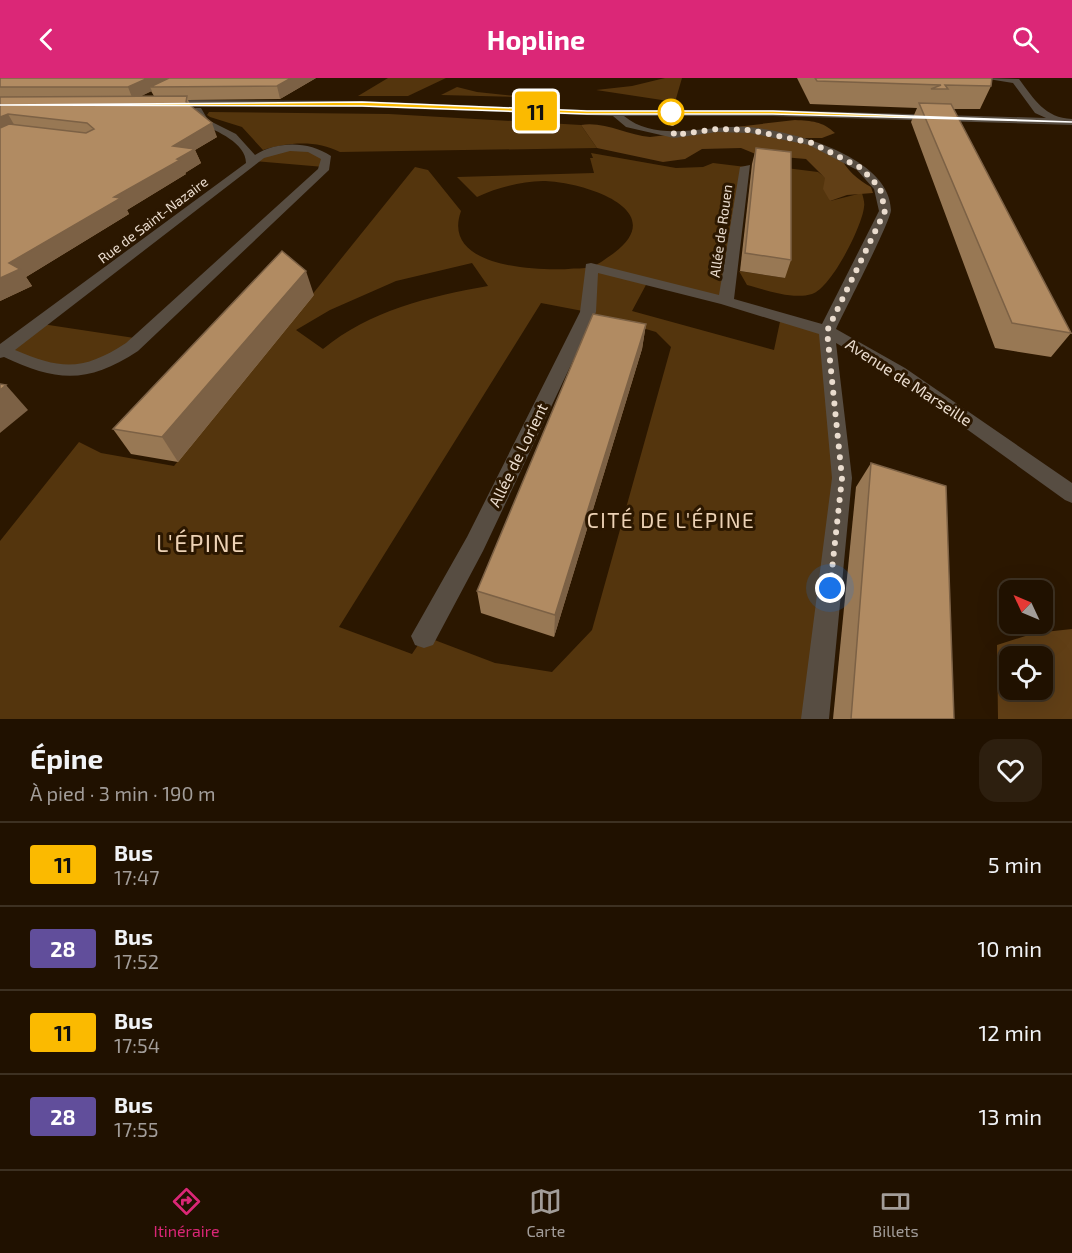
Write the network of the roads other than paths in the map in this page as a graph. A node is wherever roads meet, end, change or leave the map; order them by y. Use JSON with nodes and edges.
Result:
{"nodes":[{"id":1,"x":987,"y":78,"type":"edge"},
{"id":2,"x":157,"y":103,"type":"edge"},
{"id":3,"x":201,"y":104,"type":"junction"},
{"id":4,"x":615,"y":113,"type":"junction"},
{"id":5,"x":1067,"y":122,"type":"edge"},
{"id":6,"x":253,"y":161,"type":"junction"},
{"id":7,"x":746,"y":166,"type":"dead end"},
{"id":8,"x":591,"y":267,"type":"joint"},
{"id":9,"x":726,"y":301,"type":"junction"},
{"id":10,"x":827,"y":331,"type":"junction"},
{"id":11,"x":1,"y":351,"type":"edge"},
{"id":12,"x":1072,"y":494,"type":"edge"},
{"id":13,"x":424,"y":636,"type":"dead end"},
{"id":14,"x":815,"y":719,"type":"edge"}],
"edges":[{"from":1,"to":5,"type":"street"},
{"from":2,"to":3,"type":"street"},
{"from":3,"to":4,"type":"street"},
{"from":3,"to":6,"type":"street"},
{"from":4,"to":5,"type":"street"},
{"from":4,"to":10,"type":"street"},
{"from":6,"to":11,"type":"street","name":"Rue de Saint-Nazaire"},
{"from":6,"to":11,"type":"street","name":"Rue de Saint-Nazaire"},
{"from":7,"to":9,"type":"street","name":"Allée de Rouen"},
{"from":8,"to":9,"type":"street","name":"Avenue de Marseille"},
{"from":8,"to":13,"type":"street","name":"Allée de Lorient"},
{"from":9,"to":10,"type":"street","name":"Avenue de Marseille"},
{"from":10,"to":12,"type":"street","name":"Avenue de Marseille"},
{"from":10,"to":14,"type":"street"}]}
